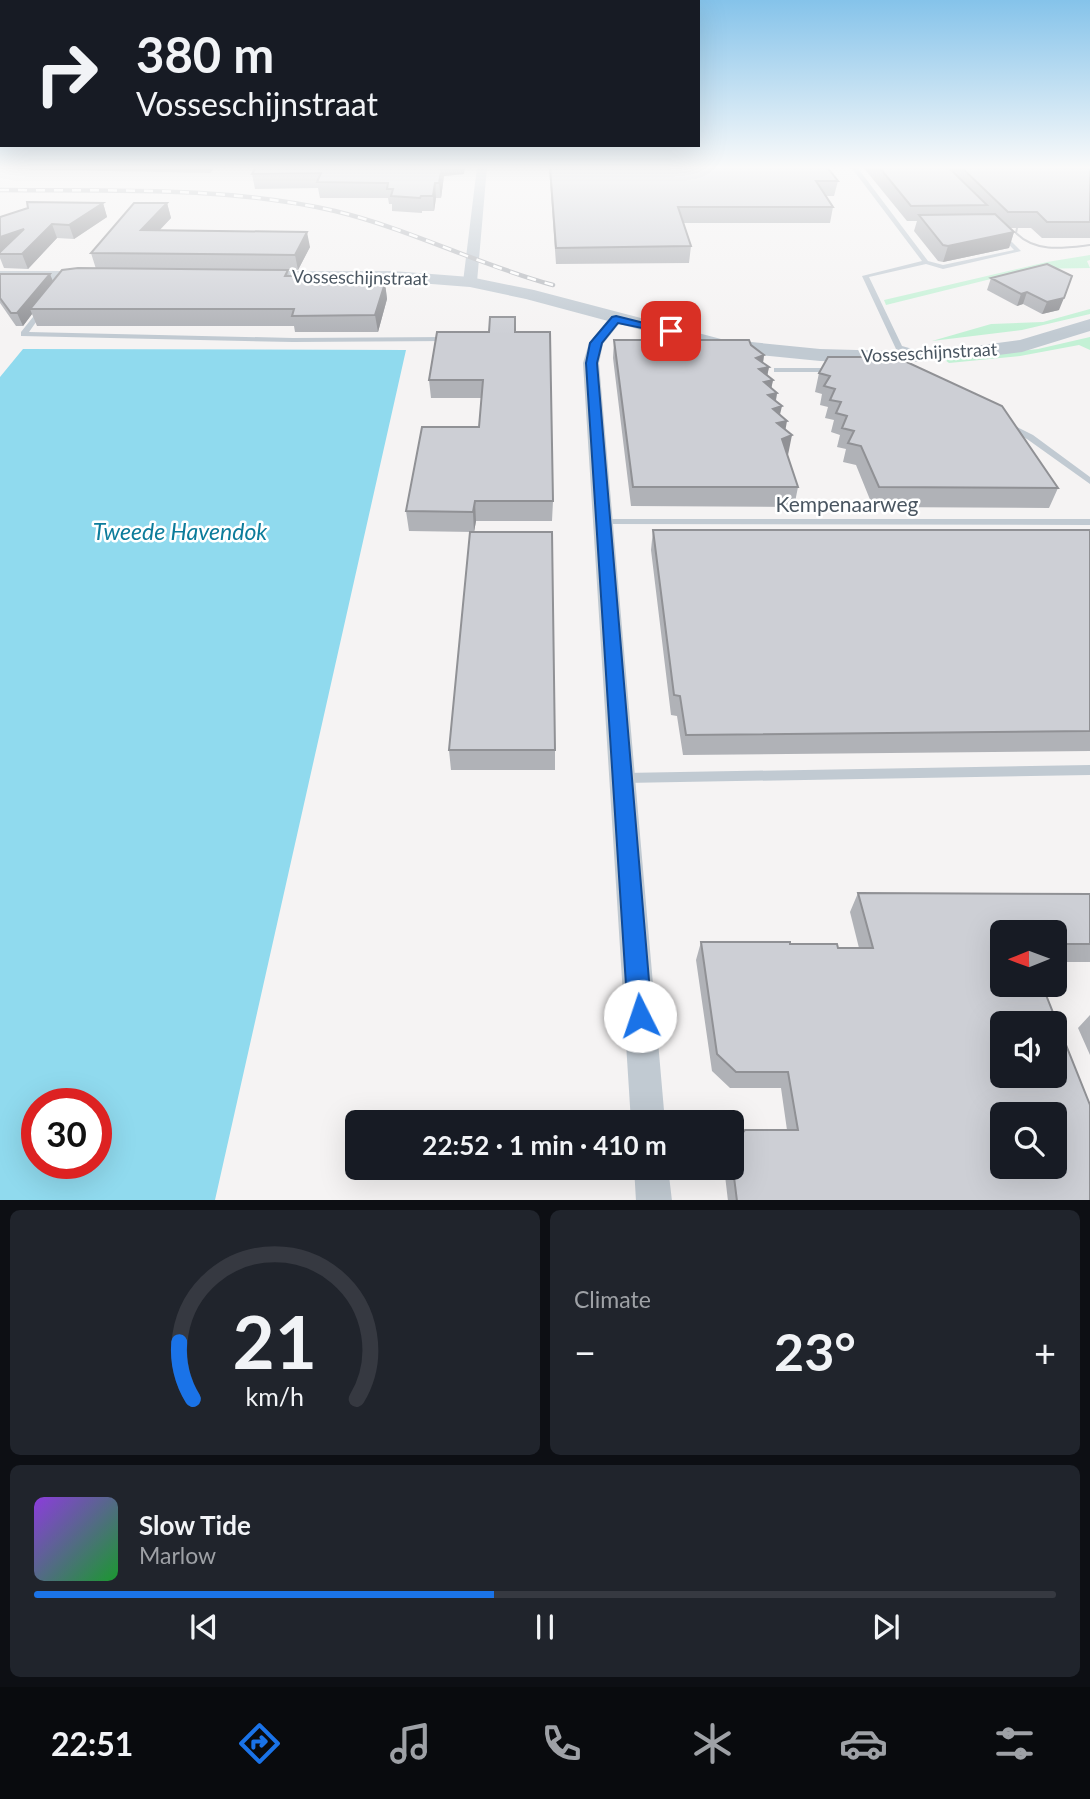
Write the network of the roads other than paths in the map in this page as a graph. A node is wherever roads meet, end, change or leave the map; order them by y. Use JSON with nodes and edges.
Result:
{"nodes":[{"id":1,"x":476,"y":223,"type":"edge"},
{"id":2,"x":896,"y":223,"type":"edge"},
{"id":3,"x":993,"y":225,"type":"edge"},
{"id":4,"x":898,"y":226,"type":"junction"},
{"id":5,"x":912,"y":226,"type":"edge"},
{"id":6,"x":926,"y":262,"type":"junction"},
{"id":7,"x":0,"y":276,"type":"edge"},
{"id":8,"x":116,"y":276,"type":"edge"},
{"id":9,"x":249,"y":276,"type":"edge"},
{"id":10,"x":470,"y":282,"type":"junction"},
{"id":11,"x":51,"y":298,"type":"edge"},
{"id":12,"x":616,"y":319,"type":"junction"},
{"id":13,"x":1090,"y":325,"type":"edge"},
{"id":14,"x":671,"y":331,"type":"junction"},
{"id":15,"x":1061,"y":333,"type":"junction"},
{"id":16,"x":458,"y":339,"type":"edge"},
{"id":17,"x":899,"y":347,"type":"junction"},
{"id":18,"x":820,"y":355,"type":"junction"},
{"id":19,"x":926,"y":356,"type":"junction"},
{"id":20,"x":777,"y":370,"type":"dead end"},
{"id":21,"x":840,"y":370,"type":"edge"},
{"id":22,"x":997,"y":419,"type":"edge"},
{"id":23,"x":1090,"y":481,"type":"edge"},
{"id":24,"x":605,"y":522,"type":"junction"},
{"id":25,"x":1090,"y":522,"type":"edge"},
{"id":26,"x":1090,"y":770,"type":"edge"},
{"id":27,"x":622,"y":778,"type":"junction"},
{"id":28,"x":647,"y":1110,"type":"edge"},
{"id":29,"x":652,"y":1180,"type":"edge"},
{"id":30,"x":653,"y":1200,"type":"edge"}],
"edges":[{"from":1,"to":10,"type":"street"},
{"from":2,"to":4,"type":"lane"},
{"from":3,"to":6,"type":"lane"},
{"from":4,"to":5,"type":"lane"},
{"from":4,"to":6,"type":"lane"},
{"from":6,"to":17,"type":"lane"},
{"from":7,"to":8,"type":"street"},
{"from":9,"to":10,"type":"street","name":"Vosseschijnstraat"},
{"from":10,"to":12,"type":"street","name":"Vosseschijnstraat"},
{"from":11,"to":16,"type":"lane"},
{"from":12,"to":14,"type":"street","name":"Vosseschijnstraat"},
{"from":12,"to":24,"type":"street"},
{"from":13,"to":15,"type":"street","name":"Vosseschijnstraat"},
{"from":14,"to":17,"type":"street","name":"Vosseschijnstraat"},
{"from":14,"to":18,"type":"street","name":"Vosseschijnstraat"},
{"from":15,"to":17,"type":"street","name":"Vosseschijnstraat"},
{"from":15,"to":19,"type":"street","name":"Vosseschijnstraat"},
{"from":17,"to":18,"type":"lane"},
{"from":17,"to":19,"type":"lane"},
{"from":18,"to":19,"type":"street","name":"Vosseschijnstraat"},
{"from":20,"to":21,"type":"lane"},
{"from":22,"to":23,"type":"lane"},
{"from":24,"to":25,"type":"lane","name":"Kempenaarweg"},
{"from":24,"to":27,"type":"street"},
{"from":26,"to":27,"type":"lane"},
{"from":27,"to":28,"type":"street"},
{"from":29,"to":30,"type":"street"}]}
